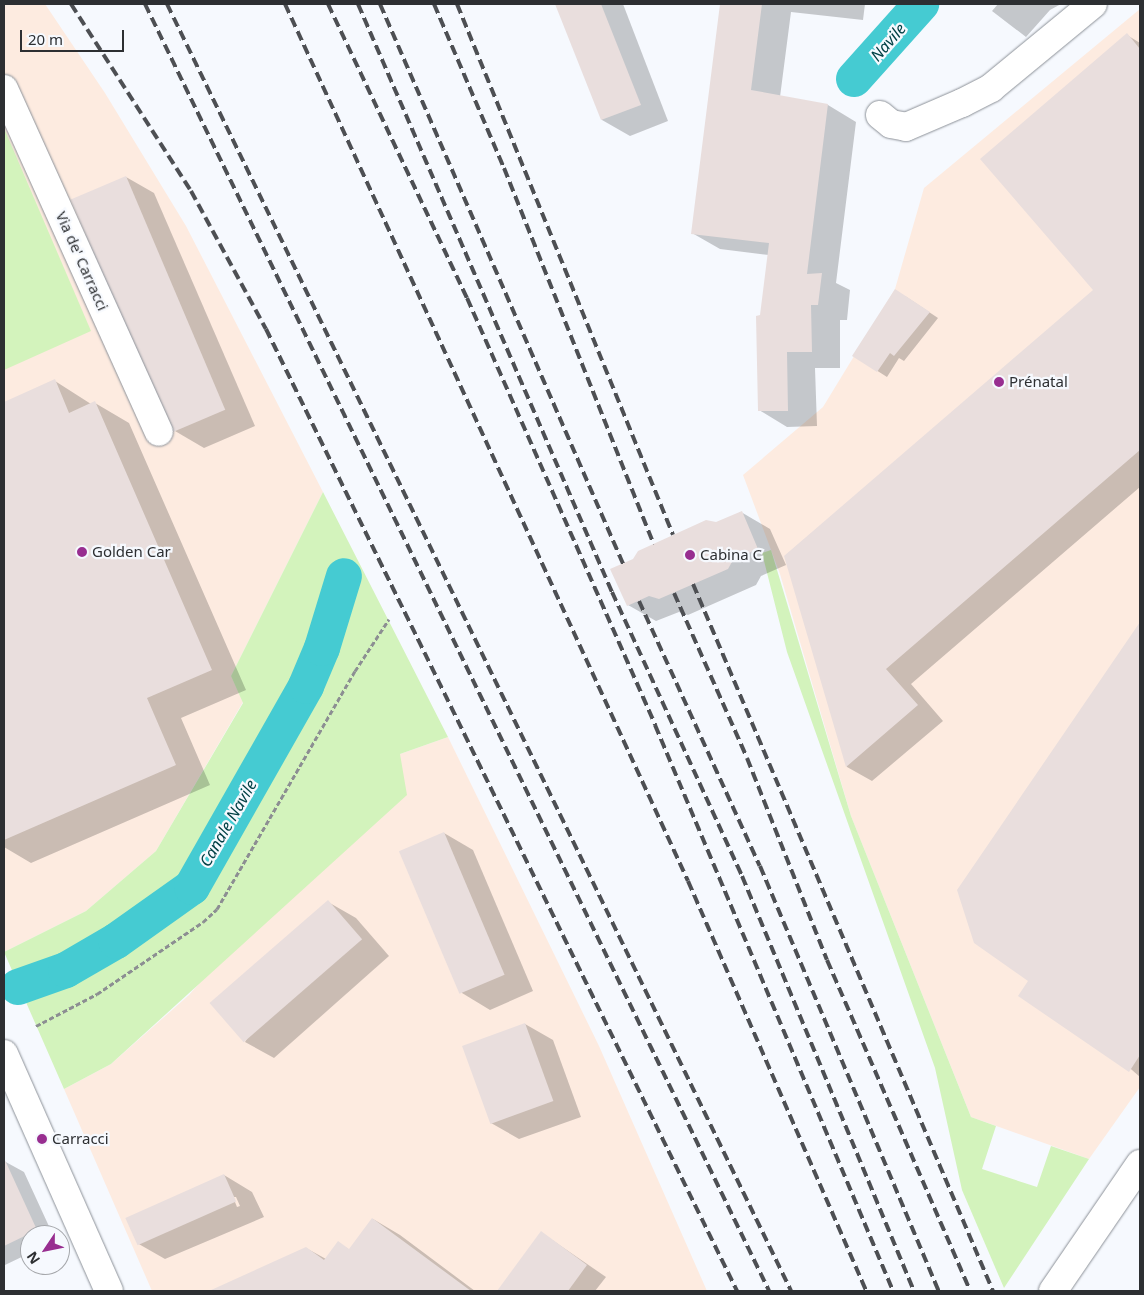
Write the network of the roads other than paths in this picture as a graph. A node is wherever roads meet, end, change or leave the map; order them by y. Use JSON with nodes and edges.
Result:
{"nodes":[{"id":1,"x":1093,"y":4,"type":"edge"},
{"id":2,"x":4,"y":89,"type":"edge"},
{"id":3,"x":880,"y":115,"type":"dead end"},
{"id":4,"x":160,"y":432,"type":"dead end"},
{"id":5,"x":4,"y":1054,"type":"edge"},
{"id":6,"x":1140,"y":1164,"type":"edge"},
{"id":7,"x":109,"y":1291,"type":"edge"},
{"id":8,"x":1053,"y":1291,"type":"edge"}],
"edges":[{"from":1,"to":3,"type":"street"},
{"from":2,"to":4,"type":"street","name":"Via de' Carracci"},
{"from":5,"to":7,"type":"street"},
{"from":6,"to":8,"type":"street"}]}
